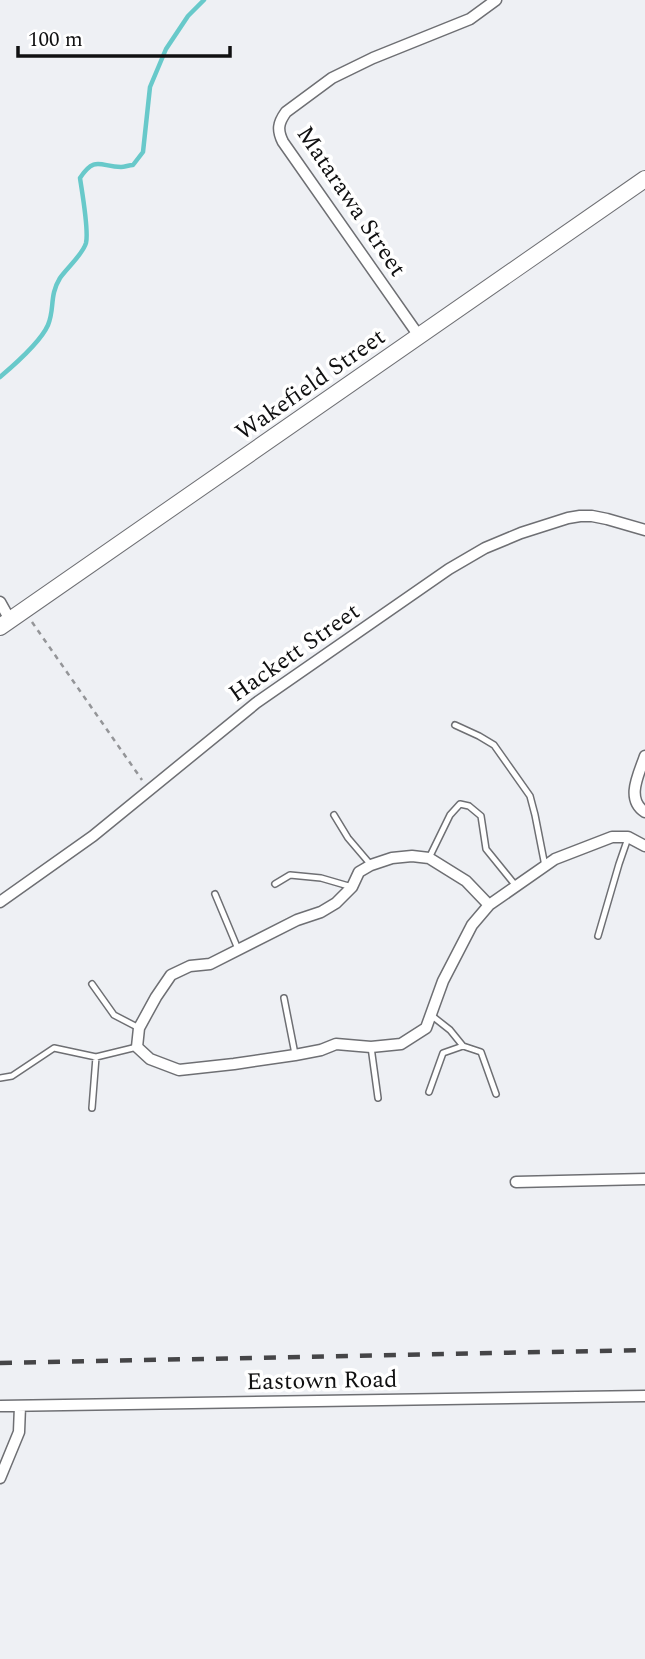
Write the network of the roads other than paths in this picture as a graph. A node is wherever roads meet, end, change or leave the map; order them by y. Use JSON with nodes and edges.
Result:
{"nodes":[{"id":1,"x":496,"y":0,"type":"edge"},
{"id":2,"x":645,"y":179,"type":"edge"},
{"id":3,"x":419,"y":337,"type":"junction"},
{"id":4,"x":645,"y":530,"type":"edge"},
{"id":5,"x":0,"y":602,"type":"edge"},
{"id":6,"x":11,"y":619,"type":"edge"},
{"id":7,"x":455,"y":725,"type":"dead end"},
{"id":8,"x":645,"y":756,"type":"edge"},
{"id":9,"x":645,"y":812,"type":"edge"},
{"id":10,"x":334,"y":815,"type":"dead end"},
{"id":11,"x":628,"y":837,"type":"junction"},
{"id":12,"x":645,"y":846,"type":"edge"},
{"id":13,"x":429,"y":858,"type":"junction"},
{"id":14,"x":371,"y":865,"type":"junction"},
{"id":15,"x":545,"y":866,"type":"junction"},
{"id":16,"x":275,"y":884,"type":"dead end"},
{"id":17,"x":516,"y":886,"type":"junction"},
{"id":18,"x":352,"y":887,"type":"junction"},
{"id":19,"x":215,"y":894,"type":"dead end"},
{"id":20,"x":0,"y":902,"type":"edge"},
{"id":21,"x":489,"y":905,"type":"junction"},
{"id":22,"x":598,"y":936,"type":"dead end"},
{"id":23,"x":238,"y":949,"type":"junction"},
{"id":24,"x":92,"y":984,"type":"dead end"},
{"id":25,"x":284,"y":998,"type":"dead end"},
{"id":26,"x":431,"y":1015,"type":"junction"},
{"id":27,"x":139,"y":1028,"type":"junction"},
{"id":28,"x":463,"y":1046,"type":"junction"},
{"id":29,"x":137,"y":1047,"type":"junction"},
{"id":30,"x":371,"y":1047,"type":"junction"},
{"id":31,"x":295,"y":1055,"type":"junction"},
{"id":32,"x":96,"y":1057,"type":"junction"},
{"id":33,"x":0,"y":1078,"type":"edge"},
{"id":34,"x":429,"y":1092,"type":"dead end"},
{"id":35,"x":496,"y":1094,"type":"dead end"},
{"id":36,"x":378,"y":1098,"type":"dead end"},
{"id":37,"x":92,"y":1108,"type":"dead end"},
{"id":38,"x":645,"y":1179,"type":"edge"},
{"id":39,"x":516,"y":1182,"type":"dead end"},
{"id":40,"x":645,"y":1396,"type":"edge"},
{"id":41,"x":0,"y":1406,"type":"edge"},
{"id":42,"x":20,"y":1406,"type":"junction"},
{"id":43,"x":0,"y":1478,"type":"edge"}],
"edges":[{"from":1,"to":3,"type":"street","name":"Matarawa Street"},
{"from":2,"to":3,"type":"street","name":"Wakefield Street"},
{"from":3,"to":6,"type":"street","name":"Wakefield Street"},
{"from":4,"to":20,"type":"street","name":"Hackett Street"},
{"from":5,"to":6,"type":"street"},
{"from":7,"to":15,"type":"lane"},
{"from":8,"to":9,"type":"street"},
{"from":10,"to":14,"type":"lane"},
{"from":11,"to":12,"type":"street"},
{"from":11,"to":15,"type":"street"},
{"from":11,"to":22,"type":"lane"},
{"from":13,"to":14,"type":"street"},
{"from":13,"to":17,"type":"lane"},
{"from":13,"to":21,"type":"street"},
{"from":14,"to":18,"type":"street"},
{"from":15,"to":17,"type":"street"},
{"from":16,"to":18,"type":"lane"},
{"from":17,"to":21,"type":"street"},
{"from":18,"to":23,"type":"street"},
{"from":19,"to":23,"type":"lane"},
{"from":21,"to":26,"type":"street"},
{"from":23,"to":27,"type":"street"},
{"from":24,"to":27,"type":"lane"},
{"from":25,"to":31,"type":"lane"},
{"from":26,"to":28,"type":"lane"},
{"from":26,"to":30,"type":"street"},
{"from":27,"to":29,"type":"street"},
{"from":28,"to":34,"type":"lane"},
{"from":28,"to":35,"type":"lane"},
{"from":29,"to":31,"type":"street"},
{"from":29,"to":32,"type":"lane"},
{"from":30,"to":31,"type":"street"},
{"from":30,"to":36,"type":"lane"},
{"from":32,"to":33,"type":"lane"},
{"from":32,"to":37,"type":"lane"},
{"from":38,"to":39,"type":"street"},
{"from":40,"to":42,"type":"street","name":"Eastown Road"},
{"from":41,"to":42,"type":"street","name":"Eastown Road"},
{"from":42,"to":43,"type":"street"}]}
